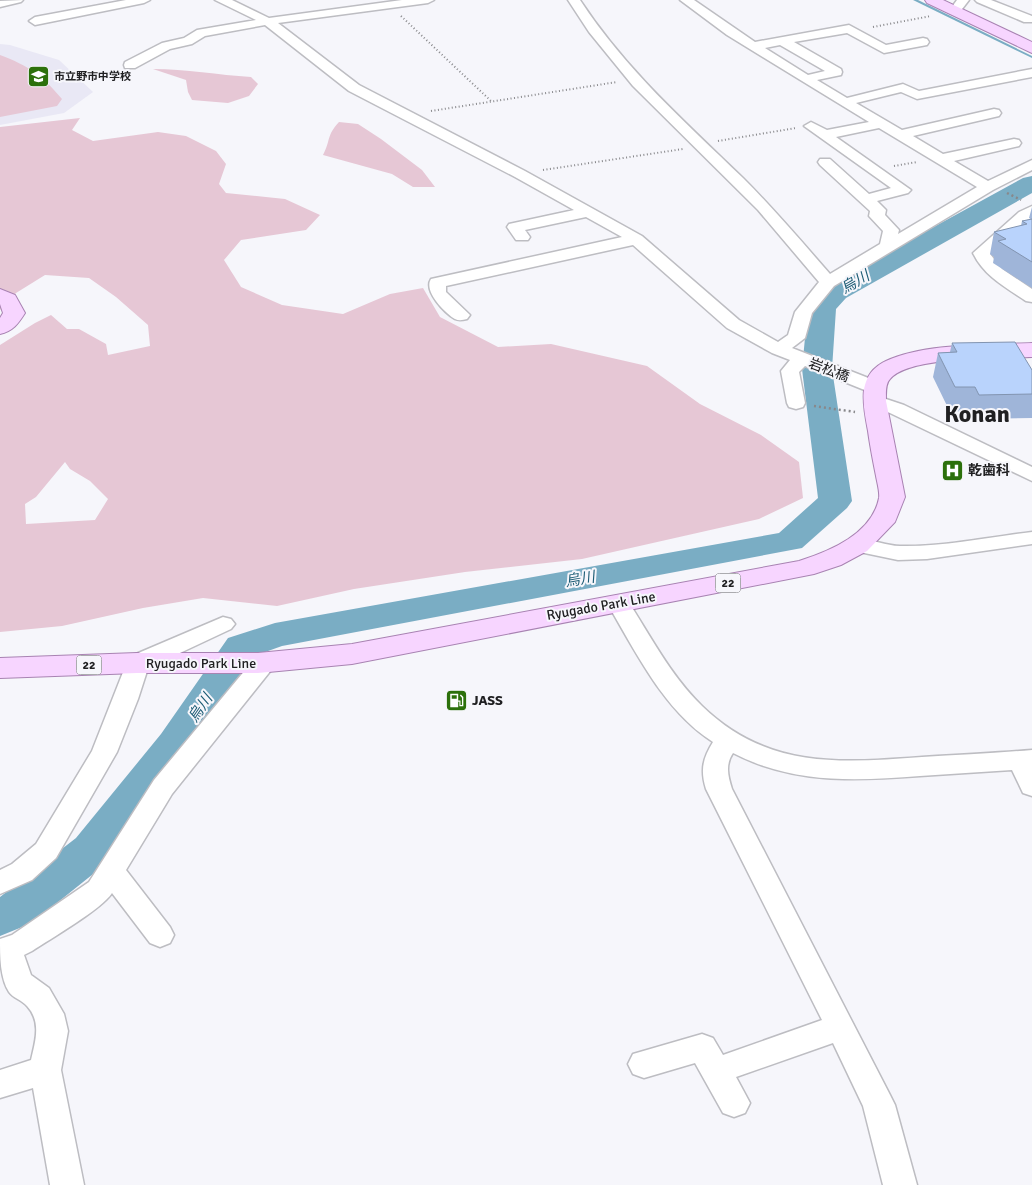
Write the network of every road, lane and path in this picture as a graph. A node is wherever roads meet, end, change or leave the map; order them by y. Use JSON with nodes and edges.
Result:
{"nodes":[{"id":1,"x":17,"y":0,"type":"edge"},
{"id":2,"x":144,"y":0,"type":"edge"},
{"id":3,"x":221,"y":0,"type":"edge"},
{"id":4,"x":428,"y":0,"type":"edge"},
{"id":5,"x":574,"y":0,"type":"edge"},
{"id":6,"x":686,"y":0,"type":"edge"},
{"id":7,"x":932,"y":0,"type":"edge"},
{"id":8,"x":981,"y":0,"type":"edge"},
{"id":9,"x":0,"y":4,"type":"edge"},
{"id":10,"x":389,"y":5,"type":"junction"},
{"id":11,"x":958,"y":7,"type":"edge"},
{"id":12,"x":1028,"y":19,"type":"dead end"},
{"id":13,"x":35,"y":21,"type":"dead end"},
{"id":14,"x":270,"y":21,"type":"junction"},
{"id":15,"x":853,"y":31,"type":"junction"},
{"id":16,"x":782,"y":41,"type":"junction"},
{"id":17,"x":923,"y":42,"type":"dead end"},
{"id":18,"x":753,"y":46,"type":"junction"},
{"id":19,"x":1032,"y":48,"type":"edge"},
{"id":20,"x":130,"y":65,"type":"dead end"},
{"id":21,"x":1032,"y":73,"type":"edge"},
{"id":22,"x":634,"y":79,"type":"junction"},
{"id":23,"x":806,"y":79,"type":"junction"},
{"id":24,"x":491,"y":101,"type":"junction"},
{"id":25,"x":845,"y":102,"type":"junction"},
{"id":26,"x":994,"y":113,"type":"dead end"},
{"id":27,"x":410,"y":116,"type":"junction"},
{"id":28,"x":881,"y":124,"type":"junction"},
{"id":29,"x":811,"y":126,"type":"joint"},
{"id":30,"x":825,"y":135,"type":"junction"},
{"id":31,"x":900,"y":135,"type":"junction"},
{"id":32,"x":1014,"y":143,"type":"dead end"},
{"id":33,"x":699,"y":145,"type":"junction"},
{"id":34,"x":941,"y":159,"type":"junction"},
{"id":35,"x":825,"y":162,"type":"dead end"},
{"id":36,"x":1032,"y":164,"type":"edge"},
{"id":37,"x":520,"y":174,"type":"junction"},
{"id":38,"x":988,"y":187,"type":"junction"},
{"id":39,"x":866,"y":199,"type":"junction"},
{"id":40,"x":1032,"y":211,"type":"edge"},
{"id":41,"x":588,"y":212,"type":"junction"},
{"id":42,"x":522,"y":237,"type":"dead end"},
{"id":43,"x":636,"y":239,"type":"junction"},
{"id":44,"x":888,"y":247,"type":"junction"},
{"id":45,"x":828,"y":282,"type":"junction"},
{"id":46,"x":0,"y":296,"type":"edge"},
{"id":47,"x":1032,"y":296,"type":"edge"},
{"id":48,"x":461,"y":315,"type":"dead end"},
{"id":49,"x":0,"y":328,"type":"edge"},
{"id":50,"x":778,"y":349,"type":"junction"},
{"id":51,"x":1032,"y":350,"type":"edge"},
{"id":52,"x":801,"y":359,"type":"junction"},
{"id":53,"x":866,"y":395,"type":"junction"},
{"id":54,"x":803,"y":404,"type":"joint"},
{"id":55,"x":1032,"y":475,"type":"edge"},
{"id":56,"x":1032,"y":538,"type":"edge"},
{"id":57,"x":858,"y":545,"type":"junction"},
{"id":58,"x":618,"y":603,"type":"junction"},
{"id":59,"x":224,"y":624,"type":"dead end"},
{"id":60,"x":137,"y":663,"type":"junction"},
{"id":61,"x":261,"y":663,"type":"junction"},
{"id":62,"x":0,"y":668,"type":"edge"},
{"id":63,"x":728,"y":741,"type":"junction"},
{"id":64,"x":1026,"y":759,"type":"edge"},
{"id":65,"x":1032,"y":786,"type":"edge"},
{"id":66,"x":111,"y":871,"type":"junction"},
{"id":67,"x":0,"y":883,"type":"edge"},
{"id":68,"x":160,"y":935,"type":"dead end"},
{"id":69,"x":3,"y":951,"type":"edge"},
{"id":70,"x":840,"y":1027,"type":"junction"},
{"id":71,"x":644,"y":1064,"type":"dead end"},
{"id":72,"x":45,"y":1070,"type":"junction"},
{"id":73,"x":716,"y":1071,"type":"junction"},
{"id":74,"x":0,"y":1084,"type":"edge"},
{"id":75,"x":734,"y":1104,"type":"dead end"},
{"id":76,"x":67,"y":1185,"type":"edge"},
{"id":77,"x":900,"y":1185,"type":"edge"}],
"edges":[{"from":1,"to":9,"type":"street"},
{"from":2,"to":13,"type":"street"},
{"from":3,"to":14,"type":"street","name":"岩松橋"},
{"from":4,"to":10,"type":"street"},
{"from":5,"to":22,"type":"street"},
{"from":6,"to":18,"type":"street"},
{"from":7,"to":11,"type":"main road"},
{"from":8,"to":12,"type":"street"},
{"from":10,"to":14,"type":"street"},
{"from":10,"to":24,"type":"path"},
{"from":11,"to":15,"type":"path"},
{"from":11,"to":19,"type":"main road"},
{"from":14,"to":20,"type":"street"},
{"from":14,"to":27,"type":"street","name":"岩松橋"},
{"from":15,"to":16,"type":"street"},
{"from":15,"to":17,"type":"street"},
{"from":16,"to":18,"type":"street"},
{"from":16,"to":23,"type":"street"},
{"from":18,"to":23,"type":"street"},
{"from":21,"to":25,"type":"street"},
{"from":22,"to":24,"type":"path"},
{"from":22,"to":33,"type":"street"},
{"from":23,"to":25,"type":"street"},
{"from":24,"to":27,"type":"path"},
{"from":25,"to":28,"type":"street"},
{"from":26,"to":31,"type":"street"},
{"from":27,"to":37,"type":"street","name":"岩松橋"},
{"from":28,"to":30,"type":"street"},
{"from":28,"to":31,"type":"street"},
{"from":29,"to":30,"type":"street"},
{"from":29,"to":33,"type":"path"},
{"from":30,"to":39,"type":"street"},
{"from":31,"to":34,"type":"street"},
{"from":32,"to":34,"type":"street"},
{"from":33,"to":37,"type":"path"},
{"from":33,"to":45,"type":"street"},
{"from":34,"to":38,"type":"street"},
{"from":35,"to":39,"type":"street"},
{"from":36,"to":38,"type":"street"},
{"from":37,"to":41,"type":"street","name":"岩松橋"},
{"from":38,"to":44,"type":"street"},
{"from":39,"to":44,"type":"street"},
{"from":40,"to":47,"type":"street"},
{"from":41,"to":42,"type":"street"},
{"from":41,"to":43,"type":"street","name":"岩松橋"},
{"from":43,"to":48,"type":"street"},
{"from":43,"to":50,"type":"street","name":"岩松橋"},
{"from":44,"to":45,"type":"street"},
{"from":45,"to":50,"type":"street"},
{"from":46,"to":49,"type":"main road"},
{"from":50,"to":52,"type":"street","name":"岩松橋"},
{"from":51,"to":53,"type":"main road"},
{"from":52,"to":53,"type":"street","name":"岩松橋"},
{"from":52,"to":54,"type":"street"},
{"from":53,"to":54,"type":"path"},
{"from":53,"to":55,"type":"street","name":"岩松橋"},
{"from":53,"to":57,"type":"main road","name":"Ryugado Park Line","number":"22"},
{"from":56,"to":57,"type":"street"},
{"from":57,"to":58,"type":"main road","name":"Ryugado Park Line","number":"22"},
{"from":58,"to":61,"type":"main road","name":"Ryugado Park Line","number":"22"},
{"from":58,"to":63,"type":"street"},
{"from":59,"to":60,"type":"street"},
{"from":60,"to":61,"type":"main road","name":"Ryugado Park Line","number":"22"},
{"from":60,"to":62,"type":"main road","name":"Ryugado Park Line","number":"22"},
{"from":60,"to":67,"type":"street"},
{"from":61,"to":66,"type":"street"},
{"from":63,"to":64,"type":"street"},
{"from":63,"to":70,"type":"street"},
{"from":64,"to":65,"type":"street"},
{"from":66,"to":68,"type":"street"},
{"from":66,"to":69,"type":"street"},
{"from":69,"to":72,"type":"street"},
{"from":70,"to":73,"type":"street"},
{"from":70,"to":77,"type":"street"},
{"from":71,"to":73,"type":"street"},
{"from":72,"to":74,"type":"street"},
{"from":72,"to":76,"type":"street"},
{"from":73,"to":75,"type":"street"}]}
